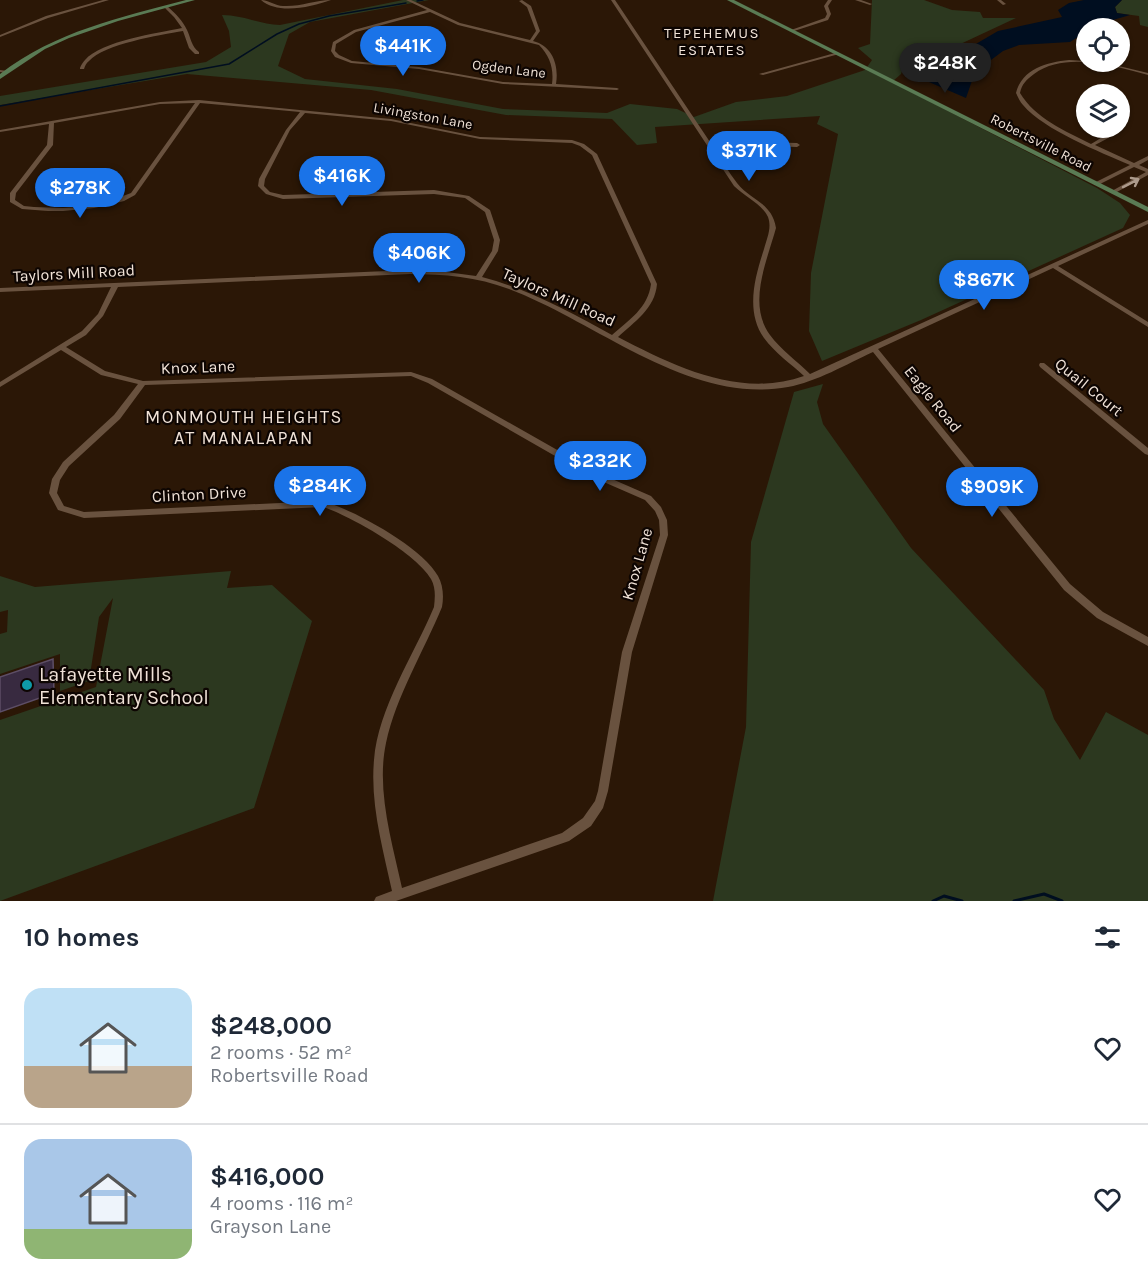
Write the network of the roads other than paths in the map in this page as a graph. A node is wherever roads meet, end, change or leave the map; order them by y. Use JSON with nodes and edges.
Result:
{"nodes":[{"id":1,"x":107,"y":0,"type":"edge"},
{"id":2,"x":192,"y":0,"type":"edge"},
{"id":3,"x":263,"y":0,"type":"edge"},
{"id":4,"x":329,"y":0,"type":"edge"},
{"id":5,"x":408,"y":0,"type":"edge"},
{"id":6,"x":613,"y":0,"type":"edge"},
{"id":7,"x":730,"y":0,"type":"edge"},
{"id":8,"x":830,"y":0,"type":"edge"},
{"id":9,"x":857,"y":0,"type":"edge"},
{"id":10,"x":999,"y":0,"type":"edge"},
{"id":11,"x":521,"y":1,"type":"edge"},
{"id":12,"x":870,"y":4,"type":"dead end"},
{"id":13,"x":1004,"y":4,"type":"dead end"},
{"id":14,"x":166,"y":8,"type":"junction"},
{"id":15,"x":429,"y":11,"type":"junction"},
{"id":16,"x":185,"y":29,"type":"junction"},
{"id":17,"x":792,"y":31,"type":"junction"},
{"id":18,"x":0,"y":36,"type":"edge"},
{"id":19,"x":532,"y":40,"type":"junction"},
{"id":20,"x":197,"y":53,"type":"dead end"},
{"id":21,"x":837,"y":54,"type":"junction"},
{"id":22,"x":82,"y":68,"type":"dead end"},
{"id":23,"x":3,"y":72,"type":"edge"},
{"id":24,"x":761,"y":74,"type":"dead end"},
{"id":25,"x":1148,"y":74,"type":"edge"},
{"id":26,"x":0,"y":77,"type":"edge"},
{"id":27,"x":554,"y":86,"type":"junction"},
{"id":28,"x":617,"y":89,"type":"dead end"},
{"id":29,"x":200,"y":101,"type":"junction"},
{"id":30,"x":304,"y":111,"type":"junction"},
{"id":31,"x":52,"y":122,"type":"junction"},
{"id":32,"x":0,"y":131,"type":"edge"},
{"id":33,"x":1105,"y":138,"type":"edge"},
{"id":34,"x":797,"y":145,"type":"dead end"},
{"id":35,"x":1092,"y":145,"type":"junction"},
{"id":36,"x":713,"y":150,"type":"junction"},
{"id":37,"x":1148,"y":158,"type":"edge"},
{"id":38,"x":1135,"y":165,"type":"junction"},
{"id":39,"x":1148,"y":172,"type":"edge"},
{"id":40,"x":1096,"y":184,"type":"junction"},
{"id":41,"x":1113,"y":192,"type":"junction"},
{"id":42,"x":1148,"y":210,"type":"edge"},
{"id":43,"x":1148,"y":222,"type":"edge"},
{"id":44,"x":1054,"y":266,"type":"junction"},
{"id":45,"x":478,"y":278,"type":"junction"},
{"id":46,"x":116,"y":284,"type":"junction"},
{"id":47,"x":0,"y":290,"type":"edge"},
{"id":48,"x":1147,"y":324,"type":"edge"},
{"id":49,"x":614,"y":337,"type":"junction"},
{"id":50,"x":63,"y":348,"type":"junction"},
{"id":51,"x":874,"y":349,"type":"junction"},
{"id":52,"x":1041,"y":365,"type":"dead end"},
{"id":53,"x":809,"y":377,"type":"junction"},
{"id":54,"x":142,"y":383,"type":"junction"},
{"id":55,"x":0,"y":385,"type":"edge"},
{"id":56,"x":1148,"y":452,"type":"edge"},
{"id":57,"x":1148,"y":642,"type":"edge"},
{"id":58,"x":398,"y":894,"type":"junction"},
{"id":59,"x":380,"y":901,"type":"edge"}],
"edges":[{"from":1,"to":18,"type":"street"},
{"from":2,"to":14,"type":"street"},
{"from":3,"to":4,"type":"street"},
{"from":5,"to":15,"type":"street"},
{"from":6,"to":36,"type":"street"},
{"from":7,"to":17,"type":"street","name":"Robertsville Road"},
{"from":8,"to":17,"type":"street"},
{"from":9,"to":12,"type":"street"},
{"from":10,"to":13,"type":"street"},
{"from":11,"to":19,"type":"street"},
{"from":14,"to":16,"type":"street"},
{"from":14,"to":23,"type":"street"},
{"from":15,"to":19,"type":"street"},
{"from":15,"to":27,"type":"street","name":"Ogden Lane"},
{"from":16,"to":20,"type":"street"},
{"from":16,"to":22,"type":"street"},
{"from":17,"to":21,"type":"street","name":"Robertsville Road"},
{"from":19,"to":27,"type":"street"},
{"from":21,"to":24,"type":"street"},
{"from":21,"to":40,"type":"street","name":"Robertsville Road"},
{"from":23,"to":26,"type":"street"},
{"from":25,"to":35,"type":"street"},
{"from":27,"to":28,"type":"street","name":"Ogden Lane"},
{"from":29,"to":30,"type":"street","name":"Livingston Lane"},
{"from":29,"to":31,"type":"street","name":"Livingston Lane"},
{"from":29,"to":31,"type":"street"},
{"from":30,"to":45,"type":"street"},
{"from":30,"to":49,"type":"street","name":"Livingston Lane"},
{"from":31,"to":32,"type":"street","name":"Livingston Lane"},
{"from":33,"to":35,"type":"street"},
{"from":34,"to":36,"type":"street"},
{"from":35,"to":38,"type":"street"},
{"from":36,"to":53,"type":"street"},
{"from":37,"to":38,"type":"street"},
{"from":38,"to":39,"type":"street"},
{"from":38,"to":40,"type":"street"},
{"from":41,"to":39,"type":"street","one_way":true},
{"from":40,"to":41,"type":"street","name":"Robertsville Road"},
{"from":41,"to":42,"type":"street","name":"Robertsville Road"},
{"from":43,"to":44,"type":"street","name":"Taylors Mill Road"},
{"from":44,"to":48,"type":"street"},
{"from":44,"to":51,"type":"street","name":"Taylors Mill Road"},
{"from":45,"to":46,"type":"street","name":"Taylors Mill Road"},
{"from":45,"to":49,"type":"street","name":"Taylors Mill Road"},
{"from":46,"to":47,"type":"street","name":"Taylors Mill Road"},
{"from":46,"to":50,"type":"street"},
{"from":49,"to":53,"type":"street","name":"Taylors Mill Road"},
{"from":50,"to":54,"type":"street","name":"Knox Lane"},
{"from":50,"to":55,"type":"street"},
{"from":51,"to":53,"type":"street","name":"Taylors Mill Road"},
{"from":51,"to":57,"type":"street","name":"Eagle Road"},
{"from":52,"to":56,"type":"street","name":"Quail Court"},
{"from":54,"to":58,"type":"street","name":"Clinton Drive"},
{"from":54,"to":58,"type":"street","name":"Knox Lane"},
{"from":58,"to":59,"type":"street","name":"Knox Lane"}]}
